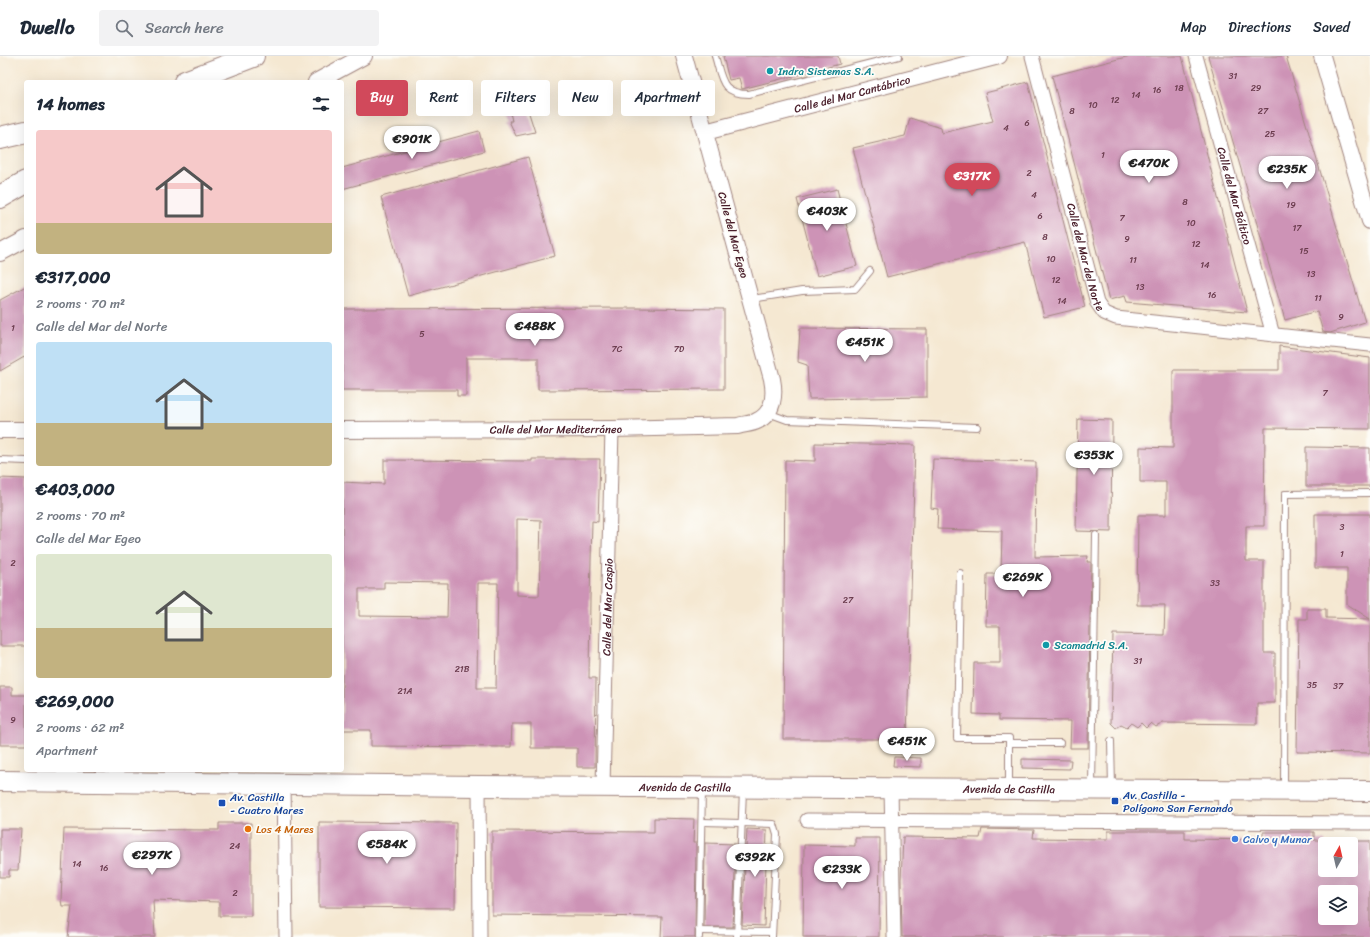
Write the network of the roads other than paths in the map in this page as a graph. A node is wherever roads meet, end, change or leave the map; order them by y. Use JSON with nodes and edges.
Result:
{"nodes":[{"id":1,"x":254,"y":56,"type":"edge"},
{"id":2,"x":364,"y":56,"type":"edge"},
{"id":3,"x":684,"y":56,"type":"edge"},
{"id":4,"x":715,"y":56,"type":"edge"},
{"id":5,"x":899,"y":56,"type":"edge"},
{"id":6,"x":999,"y":56,"type":"edge"},
{"id":7,"x":1032,"y":56,"type":"edge"},
{"id":8,"x":1196,"y":56,"type":"edge"},
{"id":9,"x":1322,"y":56,"type":"edge"},
{"id":10,"x":190,"y":80,"type":"edge"},
{"id":11,"x":212,"y":80,"type":"edge"},
{"id":12,"x":320,"y":80,"type":"edge"},
{"id":13,"x":24,"y":132,"type":"edge"},
{"id":14,"x":705,"y":132,"type":"junction"},
{"id":15,"x":0,"y":138,"type":"edge"},
{"id":16,"x":24,"y":183,"type":"edge"},
{"id":17,"x":0,"y":197,"type":"edge"},
{"id":18,"x":1370,"y":221,"type":"edge"},
{"id":19,"x":24,"y":240,"type":"edge"},
{"id":20,"x":0,"y":253,"type":"edge"},
{"id":21,"x":870,"y":271,"type":"dead end"},
{"id":22,"x":750,"y":300,"type":"junction"},
{"id":23,"x":1273,"y":335,"type":"junction"},
{"id":24,"x":1370,"y":345,"type":"edge"},
{"id":25,"x":767,"y":413,"type":"junction"},
{"id":26,"x":977,"y":427,"type":"dead end"},
{"id":27,"x":612,"y":429,"type":"junction"},
{"id":28,"x":0,"y":430,"type":"edge"},
{"id":29,"x":24,"y":430,"type":"edge"},
{"id":30,"x":344,"y":430,"type":"edge"},
{"id":31,"x":0,"y":460,"type":"edge"},
{"id":32,"x":24,"y":461,"type":"edge"},
{"id":33,"x":1370,"y":493,"type":"edge"},
{"id":34,"x":1096,"y":536,"type":"dead end"},
{"id":35,"x":960,"y":573,"type":"dead end"},
{"id":36,"x":1112,"y":741,"type":"dead end"},
{"id":37,"x":1009,"y":743,"type":"junction"},
{"id":38,"x":1060,"y":743,"type":"dead end"},
{"id":39,"x":0,"y":780,"type":"edge"},
{"id":40,"x":284,"y":783,"type":"junction"},
{"id":41,"x":479,"y":786,"type":"junction"},
{"id":42,"x":603,"y":786,"type":"junction"},
{"id":43,"x":702,"y":787,"type":"junction"},
{"id":44,"x":744,"y":787,"type":"junction"},
{"id":45,"x":892,"y":788,"type":"junction"},
{"id":46,"x":1009,"y":790,"type":"junction"},
{"id":47,"x":1092,"y":790,"type":"junction"},
{"id":48,"x":1112,"y":790,"type":"junction"},
{"id":49,"x":1225,"y":790,"type":"junction"},
{"id":50,"x":1284,"y":790,"type":"junction"},
{"id":51,"x":1370,"y":792,"type":"edge"},
{"id":52,"x":807,"y":820,"type":"dead end"},
{"id":53,"x":891,"y":820,"type":"junction"},
{"id":54,"x":703,"y":822,"type":"junction"},
{"id":55,"x":1224,"y":822,"type":"junction"},
{"id":56,"x":743,"y":823,"type":"junction"},
{"id":57,"x":1370,"y":823,"type":"edge"},
{"id":58,"x":699,"y":934,"type":"edge"},
{"id":59,"x":737,"y":934,"type":"edge"},
{"id":60,"x":772,"y":935,"type":"edge"},
{"id":61,"x":286,"y":937,"type":"edge"},
{"id":62,"x":480,"y":937,"type":"edge"},
{"id":63,"x":894,"y":937,"type":"edge"}],
"edges":[{"from":1,"to":10,"type":"highway"},
{"from":1,"to":11,"type":"highway"},
{"from":2,"to":12,"type":"street"},
{"from":3,"to":14,"type":"street","name":"Calle del Mar Egeo"},
{"from":4,"to":5,"type":"lane"},
{"from":6,"to":14,"type":"street","name":"Calle del Mar Cantábrico"},
{"from":7,"to":23,"type":"street","name":"Calle del Mar del Norte"},
{"from":8,"to":23,"type":"street","name":"Calle del Mar Báltico"},
{"from":9,"to":18,"type":"street"},
{"from":13,"to":15,"type":"highway"},
{"from":14,"to":22,"type":"street","name":"Calle del Mar Egeo"},
{"from":16,"to":17,"type":"highway"},
{"from":19,"to":20,"type":"street"},
{"from":21,"to":22,"type":"lane"},
{"from":22,"to":25,"type":"street","name":"Calle del Mar Egeo"},
{"from":23,"to":24,"type":"street","name":"Calle del Mar del Norte"},
{"from":25,"to":26,"type":"lane"},
{"from":25,"to":27,"type":"street","name":"Calle del Mar Mediterráneo"},
{"from":27,"to":30,"type":"street","name":"Calle del Mar Mediterráneo"},
{"from":27,"to":42,"type":"street","name":"Calle del Mar Caspio"},
{"from":28,"to":29,"type":"street"},
{"from":31,"to":32,"type":"lane"},
{"from":33,"to":50,"type":"lane"},
{"from":34,"to":47,"type":"lane"},
{"from":35,"to":37,"type":"lane"},
{"from":36,"to":48,"type":"lane"},
{"from":37,"to":38,"type":"lane"},
{"from":37,"to":46,"type":"lane"},
{"from":39,"to":40,"type":"main road","name":"Avenida de Castilla"},
{"from":40,"to":41,"type":"main road","name":"Avenida de Castilla"},
{"from":40,"to":61,"type":"street"},
{"from":41,"to":42,"type":"main road","name":"Avenida de Castilla"},
{"from":41,"to":62,"type":"street"},
{"from":42,"to":43,"type":"main road","name":"Avenida de Castilla"},
{"from":43,"to":44,"type":"main road","name":"Avenida de Castilla"},
{"from":43,"to":54,"type":"lane"},
{"from":44,"to":45,"type":"main road","name":"Avenida de Castilla"},
{"from":44,"to":56,"type":"lane"},
{"from":45,"to":46,"type":"main road","name":"Avenida de Castilla"},
{"from":45,"to":53,"type":"street"},
{"from":46,"to":47,"type":"main road","name":"Avenida de Castilla"},
{"from":47,"to":48,"type":"main road","name":"Avenida de Castilla"},
{"from":48,"to":49,"type":"main road","name":"Avenida de Castilla"},
{"from":49,"to":50,"type":"main road","name":"Avenida de Castilla"},
{"from":49,"to":55,"type":"street"},
{"from":50,"to":51,"type":"main road","name":"Avenida de Castilla"},
{"from":52,"to":53,"type":"street"},
{"from":53,"to":55,"type":"street"},
{"from":53,"to":63,"type":"street"},
{"from":54,"to":56,"type":"lane"},
{"from":54,"to":58,"type":"lane"},
{"from":55,"to":57,"type":"street"},
{"from":56,"to":59,"type":"lane"},
{"from":56,"to":60,"type":"lane"},
{"from":58,"to":59,"type":"lane"},
{"from":59,"to":60,"type":"lane"}]}
